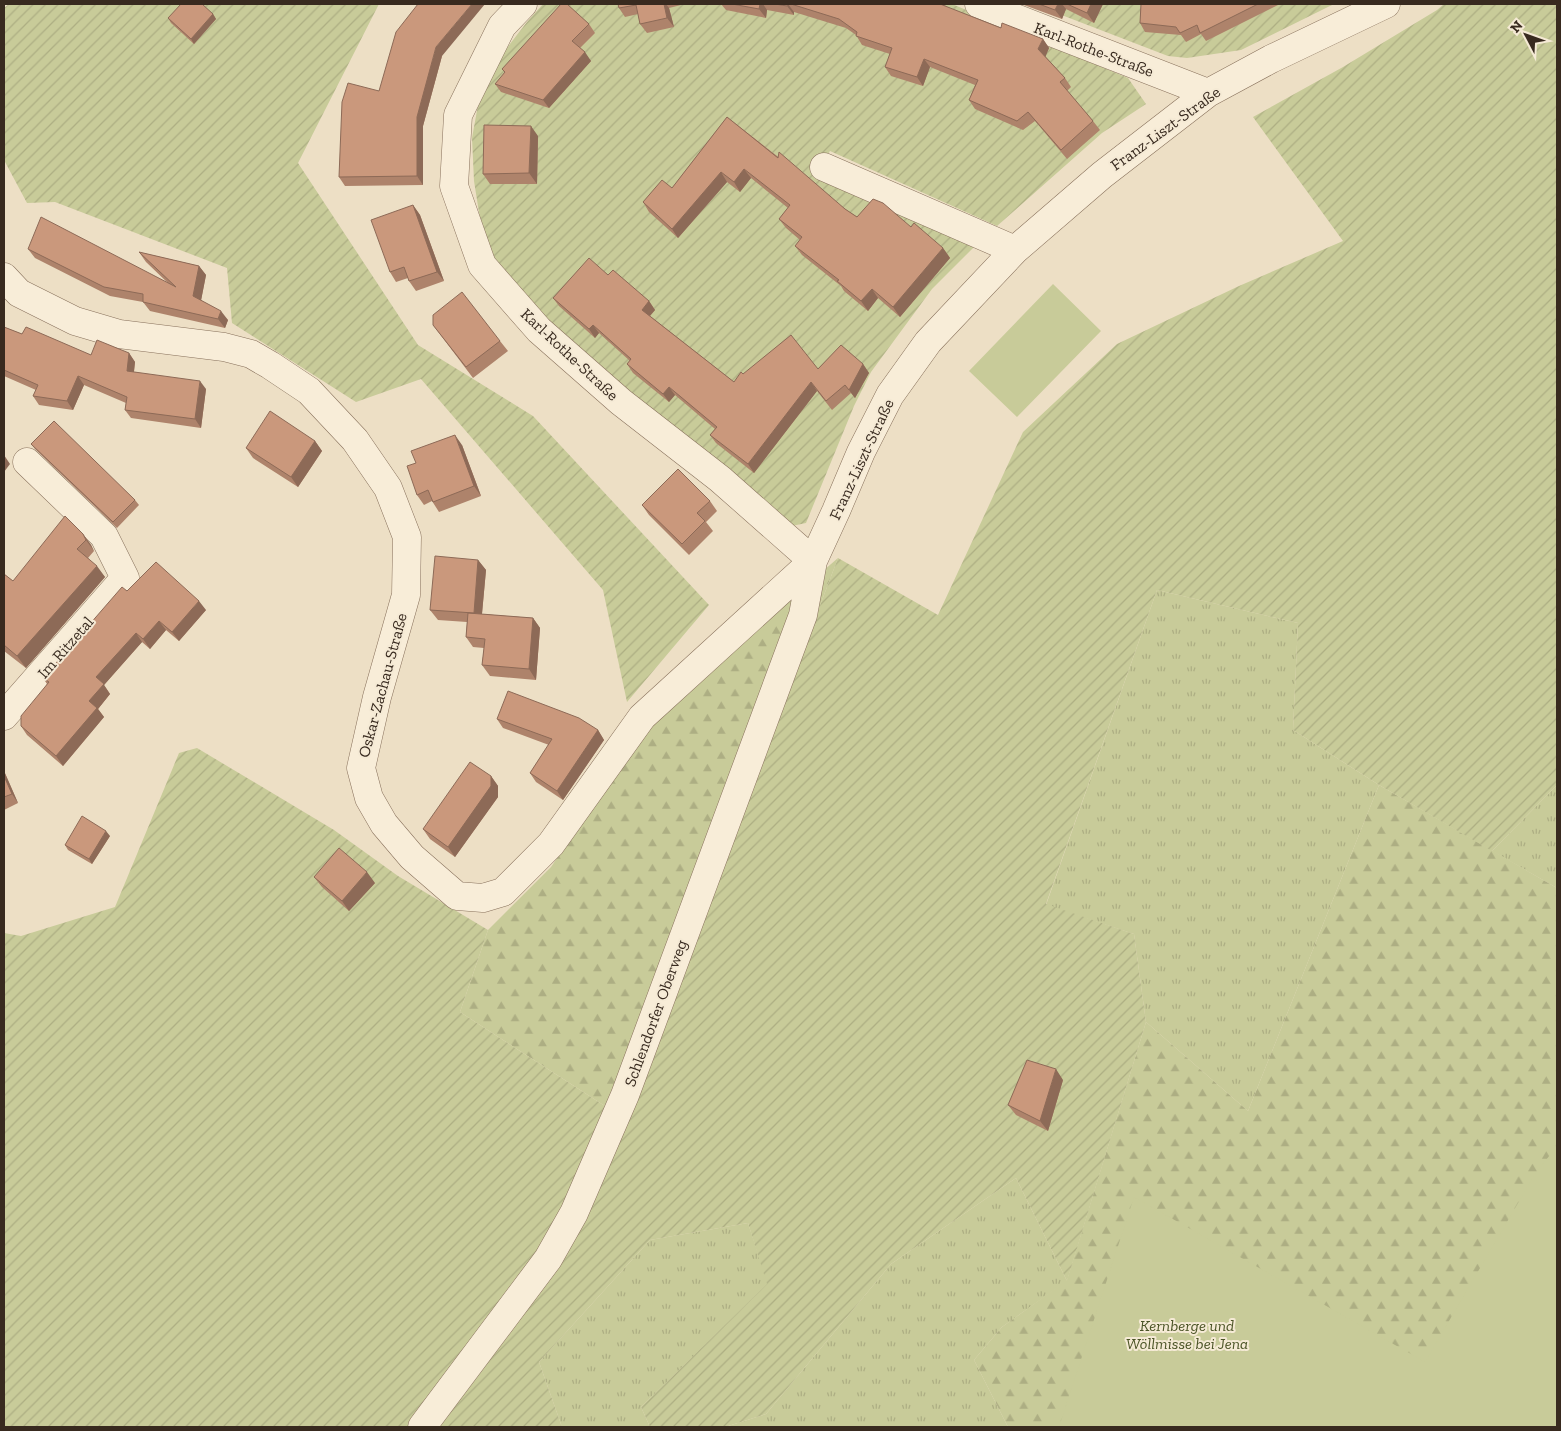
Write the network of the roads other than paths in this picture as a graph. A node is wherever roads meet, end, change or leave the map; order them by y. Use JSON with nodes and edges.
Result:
{"nodes":[{"id":1,"x":522,"y":4,"type":"edge"},
{"id":2,"x":980,"y":4,"type":"edge"},
{"id":3,"x":1386,"y":4,"type":"edge"},
{"id":4,"x":1208,"y":93,"type":"junction"},
{"id":5,"x":824,"y":167,"type":"dead end"},
{"id":6,"x":1015,"y":250,"type":"junction"},
{"id":7,"x":4,"y":277,"type":"edge"},
{"id":8,"x":27,"y":462,"type":"dead end"},
{"id":9,"x":812,"y":561,"type":"junction"},
{"id":10,"x":4,"y":716,"type":"edge"},
{"id":11,"x":422,"y":1427,"type":"edge"}],
"edges":[{"from":1,"to":9,"type":"street","name":"Karl-Rothe-Straße"},
{"from":2,"to":4,"type":"street","name":"Karl-Rothe-Straße"},
{"from":3,"to":4,"type":"street","name":"Franz-Liszt-Straße"},
{"from":4,"to":6,"type":"street","name":"Franz-Liszt-Straße"},
{"from":5,"to":6,"type":"street"},
{"from":6,"to":9,"type":"street","name":"Franz-Liszt-Straße"},
{"from":7,"to":9,"type":"street","name":"Oskar-Zachau-Straße"},
{"from":8,"to":10,"type":"street","name":"Im Ritzetal"},
{"from":9,"to":11,"type":"street","name":"Schlendorfer Oberweg"}]}
